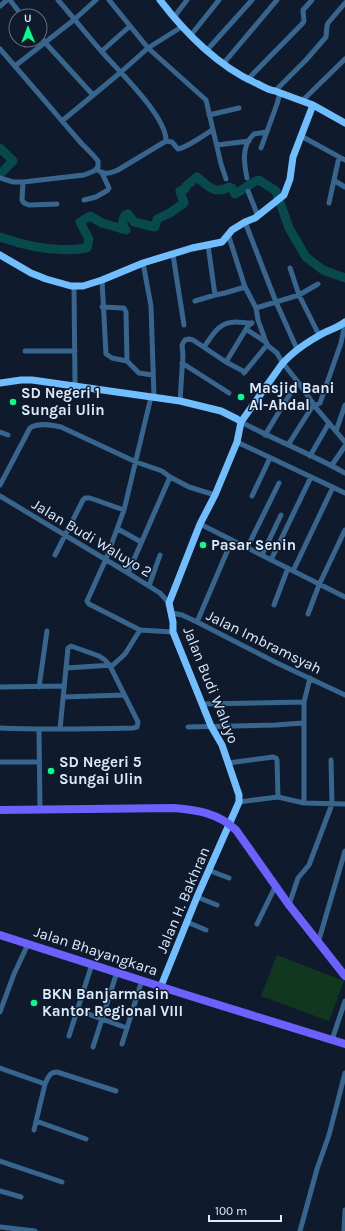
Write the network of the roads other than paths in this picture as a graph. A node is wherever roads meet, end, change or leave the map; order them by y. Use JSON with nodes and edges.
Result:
{"nodes":[{"id":1,"x":9,"y":0,"type":"edge"},
{"id":2,"x":58,"y":0,"type":"edge"},
{"id":3,"x":96,"y":0,"type":"edge"},
{"id":4,"x":109,"y":0,"type":"edge"},
{"id":5,"x":188,"y":0,"type":"edge"},
{"id":6,"x":219,"y":0,"type":"edge"},
{"id":7,"x":252,"y":0,"type":"edge"},
{"id":8,"x":277,"y":0,"type":"edge"},
{"id":9,"x":312,"y":0,"type":"edge"},
{"id":10,"x":163,"y":1,"type":"edge"},
{"id":11,"x":345,"y":3,"type":"edge"},
{"id":12,"x":0,"y":6,"type":"edge"},
{"id":13,"x":16,"y":8,"type":"edge"},
{"id":14,"x":174,"y":17,"type":"junction"},
{"id":15,"x":75,"y":19,"type":"junction"},
{"id":16,"x":130,"y":26,"type":"junction"},
{"id":17,"x":183,"y":26,"type":"junction"},
{"id":18,"x":191,"y":35,"type":"junction"},
{"id":19,"x":48,"y":39,"type":"edge"},
{"id":20,"x":48,"y":46,"type":"edge"},
{"id":21,"x":37,"y":48,"type":"edge"},
{"id":22,"x":148,"y":48,"type":"junction"},
{"id":23,"x":0,"y":50,"type":"edge"},
{"id":24,"x":207,"y":50,"type":"junction"},
{"id":25,"x":102,"y":51,"type":"junction"},
{"id":26,"x":345,"y":58,"type":"edge"},
{"id":27,"x":223,"y":64,"type":"junction"},
{"id":28,"x":15,"y":66,"type":"junction"},
{"id":29,"x":121,"y":72,"type":"junction"},
{"id":30,"x":247,"y":80,"type":"junction"},
{"id":31,"x":278,"y":92,"type":"junction"},
{"id":32,"x":92,"y":96,"type":"junction"},
{"id":33,"x":302,"y":101,"type":"junction"},
{"id":34,"x":313,"y":104,"type":"junction"},
{"id":35,"x":239,"y":108,"type":"dead end"},
{"id":36,"x":209,"y":115,"type":"junction"},
{"id":37,"x":62,"y":121,"type":"junction"},
{"id":38,"x":344,"y":121,"type":"edge"},
{"id":39,"x":212,"y":130,"type":"junction"},
{"id":40,"x":266,"y":132,"type":"junction"},
{"id":41,"x":301,"y":136,"type":"junction"},
{"id":42,"x":166,"y":140,"type":"junction"},
{"id":43,"x":249,"y":140,"type":"junction"},
{"id":44,"x":217,"y":145,"type":"junction"},
{"id":45,"x":261,"y":148,"type":"dead end"},
{"id":46,"x":339,"y":157,"type":"junction"},
{"id":47,"x":345,"y":160,"type":"edge"},
{"id":48,"x":96,"y":168,"type":"junction"},
{"id":49,"x":102,"y":173,"type":"junction"},
{"id":50,"x":0,"y":178,"type":"edge"},
{"id":51,"x":246,"y":178,"type":"dead end"},
{"id":52,"x":226,"y":179,"type":"dead end"},
{"id":53,"x":335,"y":181,"type":"junction"},
{"id":54,"x":23,"y":182,"type":"junction"},
{"id":55,"x":345,"y":187,"type":"edge"},
{"id":56,"x":248,"y":190,"type":"dead end"},
{"id":57,"x":84,"y":200,"type":"dead end"},
{"id":58,"x":329,"y":203,"type":"dead end"},
{"id":59,"x":57,"y":204,"type":"dead end"},
{"id":60,"x":258,"y":216,"type":"junction"},
{"id":61,"x":245,"y":222,"type":"junction"},
{"id":62,"x":228,"y":234,"type":"junction"},
{"id":63,"x":208,"y":245,"type":"junction"},
{"id":64,"x":173,"y":254,"type":"junction"},
{"id":65,"x":0,"y":255,"type":"edge"},
{"id":66,"x":143,"y":263,"type":"junction"},
{"id":67,"x":290,"y":268,"type":"dead end"},
{"id":68,"x":102,"y":280,"type":"junction"},
{"id":69,"x":318,"y":284,"type":"dead end"},
{"id":70,"x":74,"y":286,"type":"junction"},
{"id":71,"x":245,"y":286,"type":"junction"},
{"id":72,"x":214,"y":295,"type":"junction"},
{"id":73,"x":299,"y":295,"type":"junction"},
{"id":74,"x":195,"y":301,"type":"dead end"},
{"id":75,"x":276,"y":302,"type":"junction"},
{"id":76,"x":102,"y":307,"type":"junction"},
{"id":77,"x":256,"y":308,"type":"junction"},
{"id":78,"x":258,"y":320,"type":"junction"},
{"id":79,"x":345,"y":322,"type":"edge"},
{"id":80,"x":252,"y":323,"type":"junction"},
{"id":81,"x":184,"y":325,"type":"dead end"},
{"id":82,"x":246,"y":329,"type":"junction"},
{"id":83,"x":319,"y":335,"type":"junction"},
{"id":84,"x":267,"y":344,"type":"junction"},
{"id":85,"x":343,"y":344,"type":"edge"},
{"id":86,"x":204,"y":348,"type":"junction"},
{"id":87,"x":297,"y":349,"type":"junction"},
{"id":88,"x":75,"y":350,"type":"junction"},
{"id":89,"x":25,"y":351,"type":"dead end"},
{"id":90,"x":127,"y":361,"type":"junction"},
{"id":91,"x":226,"y":362,"type":"junction"},
{"id":92,"x":282,"y":362,"type":"junction"},
{"id":93,"x":182,"y":363,"type":"junction"},
{"id":94,"x":154,"y":375,"type":"junction"},
{"id":95,"x":298,"y":382,"type":"junction"},
{"id":96,"x":0,"y":383,"type":"edge"},
{"id":97,"x":75,"y":385,"type":"junction"},
{"id":98,"x":229,"y":393,"type":"dead end"},
{"id":99,"x":152,"y":397,"type":"junction"},
{"id":100,"x":180,"y":401,"type":"junction"},
{"id":101,"x":345,"y":405,"type":"edge"},
{"id":102,"x":315,"y":406,"type":"junction"},
{"id":103,"x":241,"y":422,"type":"junction"},
{"id":104,"x":330,"y":423,"type":"junction"},
{"id":105,"x":336,"y":431,"type":"junction"},
{"id":106,"x":0,"y":432,"type":"edge"},
{"id":107,"x":265,"y":434,"type":"junction"},
{"id":108,"x":8,"y":435,"type":"dead end"},
{"id":109,"x":237,"y":442,"type":"junction"},
{"id":110,"x":345,"y":442,"type":"edge"},
{"id":111,"x":288,"y":445,"type":"junction"},
{"id":112,"x":345,"y":446,"type":"edge"},
{"id":113,"x":310,"y":456,"type":"junction"},
{"id":114,"x":270,"y":458,"type":"junction"},
{"id":115,"x":136,"y":462,"type":"junction"},
{"id":116,"x":332,"y":465,"type":"junction"},
{"id":117,"x":345,"y":473,"type":"edge"},
{"id":118,"x":170,"y":477,"type":"junction"},
{"id":119,"x":311,"y":477,"type":"junction"},
{"id":120,"x":279,"y":483,"type":"dead end"},
{"id":121,"x":0,"y":485,"type":"edge"},
{"id":122,"x":333,"y":487,"type":"junction"},
{"id":123,"x":345,"y":492,"type":"edge"},
{"id":124,"x":215,"y":495,"type":"junction"},
{"id":125,"x":0,"y":496,"type":"edge"},
{"id":126,"x":252,"y":496,"type":"dead end"},
{"id":127,"x":124,"y":510,"type":"junction"},
{"id":128,"x":281,"y":515,"type":"dead end"},
{"id":129,"x":200,"y":524,"type":"junction"},
{"id":130,"x":118,"y":529,"type":"junction"},
{"id":131,"x":345,"y":530,"type":"edge"},
{"id":132,"x":65,"y":535,"type":"junction"},
{"id":133,"x":232,"y":540,"type":"junction"},
{"id":134,"x":141,"y":542,"type":"junction"},
{"id":135,"x":247,"y":548,"type":"junction"},
{"id":136,"x":55,"y":555,"type":"dead end"},
{"id":137,"x":160,"y":555,"type":"dead end"},
{"id":138,"x":262,"y":555,"type":"junction"},
{"id":139,"x":106,"y":559,"type":"junction"},
{"id":140,"x":271,"y":560,"type":"junction"},
{"id":141,"x":288,"y":568,"type":"junction"},
{"id":142,"x":293,"y":571,"type":"junction"},
{"id":143,"x":128,"y":573,"type":"junction"},
{"id":144,"x":319,"y":585,"type":"junction"},
{"id":145,"x":149,"y":586,"type":"junction"},
{"id":146,"x":345,"y":597,"type":"edge"},
{"id":147,"x":169,"y":604,"type":"junction"},
{"id":148,"x":274,"y":605,"type":"dead end"},
{"id":149,"x":172,"y":613,"type":"junction"},
{"id":150,"x":308,"y":614,"type":"dead end"},
{"id":151,"x":197,"y":622,"type":"junction"},
{"id":152,"x":140,"y":630,"type":"junction"},
{"id":153,"x":47,"y":631,"type":"dead end"},
{"id":154,"x":173,"y":632,"type":"junction"},
{"id":155,"x":110,"y":666,"type":"junction"},
{"id":156,"x":66,"y":668,"type":"junction"},
{"id":157,"x":310,"y":678,"type":"junction"},
{"id":158,"x":64,"y":686,"type":"junction"},
{"id":159,"x":0,"y":687,"type":"edge"},
{"id":160,"x":39,"y":687,"type":"junction"},
{"id":161,"x":344,"y":692,"type":"edge"},
{"id":162,"x":124,"y":695,"type":"junction"},
{"id":163,"x":63,"y":697,"type":"junction"},
{"id":164,"x":304,"y":702,"type":"junction"},
{"id":165,"x":202,"y":704,"type":"junction"},
{"id":166,"x":303,"y":724,"type":"junction"},
{"id":167,"x":188,"y":726,"type":"dead end"},
{"id":168,"x":211,"y":726,"type":"junction"},
{"id":169,"x":0,"y":728,"type":"edge"},
{"id":170,"x":60,"y":729,"type":"junction"},
{"id":171,"x":39,"y":730,"type":"junction"},
{"id":172,"x":331,"y":760,"type":"dead end"},
{"id":173,"x":0,"y":762,"type":"edge"},
{"id":174,"x":39,"y":762,"type":"junction"},
{"id":175,"x":228,"y":763,"type":"junction"},
{"id":176,"x":278,"y":797,"type":"junction"},
{"id":177,"x":239,"y":802,"type":"junction"},
{"id":178,"x":304,"y":803,"type":"junction"},
{"id":179,"x":332,"y":804,"type":"junction"},
{"id":180,"x":345,"y":804,"type":"edge"},
{"id":181,"x":0,"y":810,"type":"edge"},
{"id":182,"x":40,"y":810,"type":"junction"},
{"id":183,"x":230,"y":824,"type":"junction"},
{"id":184,"x":345,"y":851,"type":"edge"},
{"id":185,"x":208,"y":870,"type":"junction"},
{"id":186,"x":228,"y":878,"type":"dead end"},
{"id":187,"x":276,"y":885,"type":"junction"},
{"id":188,"x":197,"y":897,"type":"junction"},
{"id":189,"x":217,"y":905,"type":"dead end"},
{"id":190,"x":289,"y":905,"type":"junction"},
{"id":191,"x":187,"y":922,"type":"junction"},
{"id":192,"x":257,"y":924,"type":"dead end"},
{"id":193,"x":206,"y":930,"type":"dead end"},
{"id":194,"x":0,"y":935,"type":"edge"},
{"id":195,"x":318,"y":943,"type":"junction"},
{"id":196,"x":28,"y":944,"type":"junction"},
{"id":197,"x":92,"y":964,"type":"junction"},
{"id":198,"x":117,"y":972,"type":"junction"},
{"id":199,"x":345,"y":976,"type":"edge"},
{"id":200,"x":142,"y":980,"type":"junction"},
{"id":201,"x":161,"y":986,"type":"junction"},
{"id":202,"x":345,"y":1002,"type":"edge"},
{"id":203,"x":1,"y":1009,"type":"edge"},
{"id":204,"x":77,"y":1010,"type":"junction"},
{"id":205,"x":102,"y":1019,"type":"junction"},
{"id":206,"x":127,"y":1028,"type":"junction"},
{"id":207,"x":69,"y":1036,"type":"dead end"},
{"id":208,"x":332,"y":1040,"type":"junction"},
{"id":209,"x":122,"y":1044,"type":"dead end"},
{"id":210,"x":345,"y":1044,"type":"edge"},
{"id":211,"x":93,"y":1047,"type":"dead end"},
{"id":212,"x":0,"y":1068,"type":"edge"},
{"id":213,"x":345,"y":1073,"type":"edge"},
{"id":214,"x":45,"y":1084,"type":"junction"},
{"id":215,"x":116,"y":1091,"type":"dead end"},
{"id":216,"x":36,"y":1121,"type":"junction"},
{"id":217,"x":34,"y":1130,"type":"dead end"},
{"id":218,"x":86,"y":1139,"type":"dead end"},
{"id":219,"x":0,"y":1161,"type":"edge"},
{"id":220,"x":62,"y":1182,"type":"dead end"},
{"id":221,"x":0,"y":1191,"type":"edge"},
{"id":222,"x":20,"y":1197,"type":"dead end"},
{"id":223,"x":345,"y":1210,"type":"edge"},
{"id":224,"x":0,"y":1227,"type":"edge"},
{"id":225,"x":36,"y":1231,"type":"edge"},
{"id":226,"x":300,"y":1231,"type":"edge"},
{"id":227,"x":344,"y":1231,"type":"edge"}],
"edges":[{"from":1,"to":12,"type":"street"},
{"from":1,"to":13,"type":"street"},
{"from":2,"to":15,"type":"street"},
{"from":3,"to":15,"type":"street"},
{"from":4,"to":16,"type":"street"},
{"from":5,"to":14,"type":"street"},
{"from":6,"to":18,"type":"street"},
{"from":7,"to":24,"type":"street"},
{"from":8,"to":27,"type":"street"},
{"from":9,"to":30,"type":"street"},
{"from":10,"to":14,"type":"street"},
{"from":11,"to":31,"type":"street"},
{"from":14,"to":17,"type":"street"},
{"from":15,"to":19,"type":"street"},
{"from":15,"to":25,"type":"street"},
{"from":16,"to":22,"type":"street"},
{"from":16,"to":25,"type":"street"},
{"from":17,"to":18,"type":"street"},
{"from":17,"to":22,"type":"street"},
{"from":18,"to":24,"type":"street"},
{"from":20,"to":32,"type":"street"},
{"from":21,"to":28,"type":"street"},
{"from":22,"to":29,"type":"street"},
{"from":22,"to":36,"type":"street"},
{"from":23,"to":28,"type":"street"},
{"from":24,"to":27,"type":"street"},
{"from":25,"to":29,"type":"street"},
{"from":26,"to":33,"type":"street"},
{"from":27,"to":30,"type":"street"},
{"from":28,"to":37,"type":"street"},
{"from":29,"to":32,"type":"street"},
{"from":29,"to":42,"type":"street"},
{"from":30,"to":31,"type":"street"},
{"from":31,"to":33,"type":"street"},
{"from":31,"to":40,"type":"street"},
{"from":32,"to":37,"type":"street"},
{"from":33,"to":34,"type":"street"},
{"from":34,"to":38,"type":"street"},
{"from":34,"to":41,"type":"street"},
{"from":35,"to":36,"type":"street"},
{"from":36,"to":39,"type":"street"},
{"from":37,"to":48,"type":"street"},
{"from":39,"to":42,"type":"street"},
{"from":39,"to":44,"type":"street"},
{"from":40,"to":43,"type":"street"},
{"from":40,"to":45,"type":"street"},
{"from":41,"to":46,"type":"street"},
{"from":41,"to":60,"type":"street"},
{"from":42,"to":49,"type":"street"},
{"from":43,"to":44,"type":"street"},
{"from":43,"to":51,"type":"street"},
{"from":44,"to":52,"type":"street"},
{"from":46,"to":47,"type":"street"},
{"from":46,"to":53,"type":"street"},
{"from":48,"to":49,"type":"street"},
{"from":48,"to":54,"type":"street"},
{"from":49,"to":57,"type":"street"},
{"from":50,"to":54,"type":"street"},
{"from":53,"to":55,"type":"street"},
{"from":53,"to":58,"type":"street"},
{"from":54,"to":59,"type":"street"},
{"from":56,"to":60,"type":"street"},
{"from":60,"to":61,"type":"street"},
{"from":61,"to":62,"type":"street"},
{"from":61,"to":75,"type":"street"},
{"from":62,"to":63,"type":"street"},
{"from":62,"to":71,"type":"street"},
{"from":63,"to":64,"type":"street"},
{"from":63,"to":72,"type":"street"},
{"from":64,"to":66,"type":"street"},
{"from":64,"to":81,"type":"street"},
{"from":65,"to":70,"type":"street"},
{"from":66,"to":68,"type":"street"},
{"from":66,"to":94,"type":"street"},
{"from":67,"to":73,"type":"street"},
{"from":68,"to":70,"type":"street"},
{"from":68,"to":76,"type":"street"},
{"from":69,"to":73,"type":"street"},
{"from":70,"to":88,"type":"street"},
{"from":71,"to":72,"type":"street"},
{"from":71,"to":77,"type":"street"},
{"from":72,"to":74,"type":"street"},
{"from":73,"to":75,"type":"street"},
{"from":73,"to":83,"type":"street"},
{"from":75,"to":77,"type":"street"},
{"from":75,"to":87,"type":"street"},
{"from":76,"to":90,"type":"street"},
{"from":76,"to":90,"type":"street"},
{"from":77,"to":78,"type":"street"},
{"from":78,"to":80,"type":"street"},
{"from":78,"to":84,"type":"street"},
{"from":79,"to":83,"type":"street"},
{"from":79,"to":85,"type":"street"},
{"from":80,"to":82,"type":"street"},
{"from":80,"to":86,"type":"street"},
{"from":82,"to":84,"type":"street"},
{"from":82,"to":91,"type":"street"},
{"from":83,"to":87,"type":"street"},
{"from":84,"to":91,"type":"street"},
{"from":84,"to":92,"type":"street"},
{"from":85,"to":102,"type":"street"},
{"from":86,"to":91,"type":"street"},
{"from":86,"to":93,"type":"street"},
{"from":87,"to":92,"type":"street"},
{"from":88,"to":89,"type":"street"},
{"from":88,"to":97,"type":"street"},
{"from":90,"to":94,"type":"street"},
{"from":92,"to":95,"type":"street"},
{"from":92,"to":103,"type":"street"},
{"from":93,"to":98,"type":"street"},
{"from":93,"to":100,"type":"street"},
{"from":94,"to":99,"type":"street"},
{"from":95,"to":102,"type":"street"},
{"from":95,"to":107,"type":"street"},
{"from":96,"to":97,"type":"street"},
{"from":97,"to":99,"type":"street"},
{"from":99,"to":100,"type":"street"},
{"from":99,"to":115,"type":"street"},
{"from":100,"to":103,"type":"street"},
{"from":101,"to":105,"type":"street"},
{"from":102,"to":104,"type":"street"},
{"from":102,"to":111,"type":"street"},
{"from":103,"to":107,"type":"street"},
{"from":103,"to":109,"type":"street"},
{"from":104,"to":105,"type":"street"},
{"from":104,"to":113,"type":"street"},
{"from":105,"to":110,"type":"street"},
{"from":106,"to":108,"type":"street"},
{"from":107,"to":111,"type":"street"},
{"from":109,"to":114,"type":"street"},
{"from":109,"to":124,"type":"street"},
{"from":111,"to":113,"type":"street"},
{"from":112,"to":116,"type":"street"},
{"from":113,"to":116,"type":"street"},
{"from":114,"to":119,"type":"street"},
{"from":114,"to":126,"type":"street"},
{"from":115,"to":118,"type":"street"},
{"from":115,"to":121,"type":"street"},
{"from":115,"to":127,"type":"street"},
{"from":116,"to":117,"type":"street"},
{"from":118,"to":124,"type":"street"},
{"from":118,"to":134,"type":"street"},
{"from":119,"to":122,"type":"street"},
{"from":119,"to":140,"type":"street"},
{"from":120,"to":135,"type":"street"},
{"from":122,"to":123,"type":"street"},
{"from":122,"to":142,"type":"street"},
{"from":124,"to":129,"type":"street"},
{"from":125,"to":132,"type":"street","name":"Jalan Budi Waluyo 2"},
{"from":127,"to":130,"type":"street"},
{"from":127,"to":132,"type":"street"},
{"from":128,"to":138,"type":"street"},
{"from":129,"to":133,"type":"street"},
{"from":129,"to":147,"type":"street"},
{"from":130,"to":134,"type":"street"},
{"from":130,"to":139,"type":"street"},
{"from":131,"to":144,"type":"street"},
{"from":132,"to":136,"type":"street"},
{"from":132,"to":139,"type":"street","name":"Jalan Budi Waluyo 2"},
{"from":133,"to":135,"type":"street"},
{"from":133,"to":151,"type":"street"},
{"from":134,"to":143,"type":"street"},
{"from":135,"to":138,"type":"street"},
{"from":137,"to":145,"type":"street"},
{"from":138,"to":140,"type":"street"},
{"from":139,"to":143,"type":"street","name":"Jalan Budi Waluyo 2"},
{"from":139,"to":152,"type":"street"},
{"from":140,"to":141,"type":"street"},
{"from":141,"to":142,"type":"street"},
{"from":141,"to":148,"type":"street"},
{"from":142,"to":144,"type":"street"},
{"from":143,"to":145,"type":"street","name":"Jalan Budi Waluyo 2"},
{"from":144,"to":146,"type":"street"},
{"from":144,"to":150,"type":"street"},
{"from":145,"to":147,"type":"street","name":"Jalan Budi Waluyo 2"},
{"from":147,"to":149,"type":"street","name":"Jalan Budi Waluyo"},
{"from":149,"to":151,"type":"street","name":"Jalan Imbramsyah"},
{"from":149,"to":154,"type":"street","name":"Jalan Budi Waluyo"},
{"from":151,"to":157,"type":"street","name":"Jalan Imbramsyah"},
{"from":152,"to":154,"type":"street"},
{"from":152,"to":155,"type":"street"},
{"from":153,"to":160,"type":"street"},
{"from":154,"to":165,"type":"street","name":"Jalan Budi Waluyo"},
{"from":155,"to":156,"type":"street"},
{"from":155,"to":156,"type":"street"},
{"from":155,"to":162,"type":"street"},
{"from":156,"to":158,"type":"street"},
{"from":157,"to":161,"type":"street","name":"Jalan Imbramsyah"},
{"from":157,"to":164,"type":"street"},
{"from":158,"to":160,"type":"street"},
{"from":158,"to":163,"type":"street"},
{"from":159,"to":160,"type":"street"},
{"from":162,"to":163,"type":"street"},
{"from":162,"to":170,"type":"street"},
{"from":163,"to":170,"type":"street"},
{"from":164,"to":165,"type":"street"},
{"from":164,"to":166,"type":"street"},
{"from":165,"to":168,"type":"street","name":"Jalan Budi Waluyo"},
{"from":166,"to":168,"type":"street"},
{"from":166,"to":178,"type":"street"},
{"from":167,"to":168,"type":"street"},
{"from":168,"to":175,"type":"street","name":"Jalan Budi Waluyo"},
{"from":169,"to":171,"type":"street"},
{"from":170,"to":171,"type":"street"},
{"from":171,"to":174,"type":"street"},
{"from":172,"to":179,"type":"street"},
{"from":173,"to":174,"type":"street"},
{"from":174,"to":182,"type":"street"},
{"from":175,"to":176,"type":"street"},
{"from":175,"to":177,"type":"street","name":"Jalan Budi Waluyo"},
{"from":176,"to":177,"type":"street"},
{"from":176,"to":178,"type":"street"},
{"from":177,"to":183,"type":"street"},
{"from":178,"to":179,"type":"street"},
{"from":179,"to":180,"type":"street"},
{"from":179,"to":190,"type":"street"},
{"from":181,"to":182,"type":"main road"},
{"from":182,"to":183,"type":"main road"},
{"from":183,"to":185,"type":"street","name":"Jalan H. Bakhran"},
{"from":183,"to":187,"type":"main road"},
{"from":184,"to":195,"type":"street"},
{"from":185,"to":186,"type":"street"},
{"from":185,"to":188,"type":"street","name":"Jalan H. Bakhran"},
{"from":187,"to":190,"type":"main road"},
{"from":187,"to":192,"type":"street"},
{"from":188,"to":189,"type":"street"},
{"from":188,"to":191,"type":"street","name":"Jalan H. Bakhran"},
{"from":190,"to":195,"type":"main road"},
{"from":191,"to":193,"type":"street"},
{"from":191,"to":201,"type":"street","name":"Jalan H. Bakhran"},
{"from":194,"to":196,"type":"main road","name":"Jalan Bhayangkara"},
{"from":195,"to":199,"type":"main road"},
{"from":196,"to":197,"type":"main road","name":"Jalan Bhayangkara"},
{"from":196,"to":203,"type":"street"},
{"from":197,"to":198,"type":"main road","name":"Jalan Bhayangkara"},
{"from":197,"to":204,"type":"street"},
{"from":198,"to":200,"type":"main road","name":"Jalan Bhayangkara"},
{"from":198,"to":205,"type":"street"},
{"from":200,"to":201,"type":"main road","name":"Jalan Bhayangkara"},
{"from":200,"to":206,"type":"street"},
{"from":201,"to":208,"type":"main road","name":"Jalan Bhayangkara"},
{"from":202,"to":208,"type":"street"},
{"from":204,"to":205,"type":"street"},
{"from":204,"to":207,"type":"street"},
{"from":205,"to":206,"type":"street"},
{"from":205,"to":211,"type":"street"},
{"from":206,"to":209,"type":"street"},
{"from":208,"to":210,"type":"main road","name":"Jalan Bhayangkara"},
{"from":212,"to":214,"type":"street"},
{"from":213,"to":226,"type":"street"},
{"from":214,"to":215,"type":"street"},
{"from":214,"to":216,"type":"street"},
{"from":216,"to":217,"type":"street"},
{"from":216,"to":218,"type":"street"},
{"from":219,"to":220,"type":"street"},
{"from":221,"to":222,"type":"street"},
{"from":223,"to":227,"type":"street"},
{"from":224,"to":225,"type":"street"}]}
